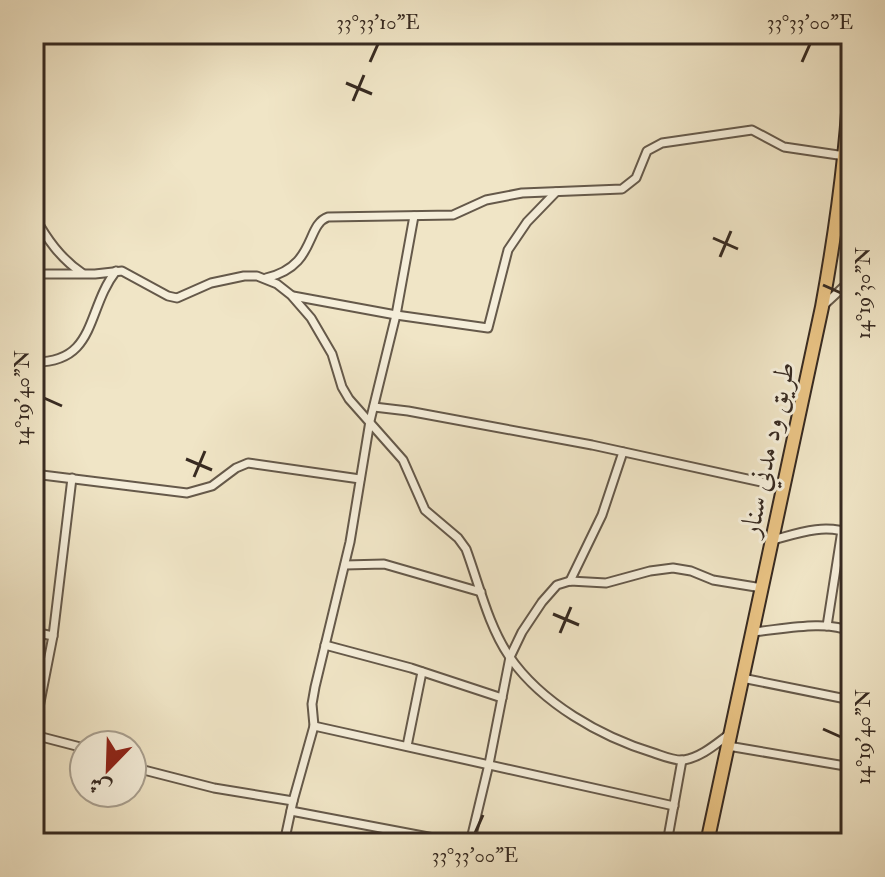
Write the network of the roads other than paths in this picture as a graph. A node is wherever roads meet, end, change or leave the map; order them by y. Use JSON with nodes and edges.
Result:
{"nodes":[{"id":1,"x":851,"y":61,"type":"edge"},
{"id":2,"x":850,"y":107,"type":"edge"},
{"id":3,"x":845,"y":156,"type":"junction"},
{"id":4,"x":556,"y":192,"type":"junction"},
{"id":5,"x":34,"y":216,"type":"edge"},
{"id":6,"x":414,"y":216,"type":"junction"},
{"id":7,"x":116,"y":271,"type":"junction"},
{"id":8,"x":34,"y":274,"type":"edge"},
{"id":9,"x":84,"y":274,"type":"junction"},
{"id":10,"x":266,"y":278,"type":"junction"},
{"id":11,"x":851,"y":280,"type":"edge"},
{"id":12,"x":291,"y":295,"type":"junction"},
{"id":13,"x":822,"y":307,"type":"junction"},
{"id":14,"x":396,"y":315,"type":"junction"},
{"id":15,"x":34,"y":362,"type":"edge"},
{"id":16,"x":374,"y":407,"type":"junction"},
{"id":17,"x":370,"y":421,"type":"junction"},
{"id":18,"x":623,"y":452,"type":"junction"},
{"id":19,"x":34,"y":474,"type":"edge"},
{"id":20,"x":72,"y":478,"type":"junction"},
{"id":21,"x":360,"y":479,"type":"junction"},
{"id":22,"x":784,"y":487,"type":"junction"},
{"id":23,"x":847,"y":532,"type":"edge"},
{"id":24,"x":773,"y":540,"type":"junction"},
{"id":25,"x":345,"y":565,"type":"junction"},
{"id":26,"x":570,"y":581,"type":"junction"},
{"id":27,"x":762,"y":588,"type":"junction"},
{"id":28,"x":481,"y":592,"type":"junction"},
{"id":29,"x":827,"y":626,"type":"junction"},
{"id":30,"x":34,"y":632,"type":"edge"},
{"id":31,"x":752,"y":632,"type":"junction"},
{"id":32,"x":851,"y":632,"type":"edge"},
{"id":33,"x":53,"y":636,"type":"junction"},
{"id":34,"x":325,"y":645,"type":"junction"},
{"id":35,"x":510,"y":657,"type":"junction"},
{"id":36,"x":422,"y":672,"type":"junction"},
{"id":37,"x":742,"y":678,"type":"junction"},
{"id":38,"x":502,"y":698,"type":"junction"},
{"id":39,"x":851,"y":700,"type":"edge"},
{"id":40,"x":314,"y":726,"type":"junction"},
{"id":41,"x":851,"y":730,"type":"edge"},
{"id":42,"x":34,"y":734,"type":"edge"},
{"id":43,"x":730,"y":739,"type":"junction"},
{"id":44,"x":68,"y":744,"type":"edge"},
{"id":45,"x":407,"y":746,"type":"junction"},
{"id":46,"x":682,"y":760,"type":"junction"},
{"id":47,"x":489,"y":764,"type":"junction"},
{"id":48,"x":848,"y":767,"type":"edge"},
{"id":49,"x":148,"y":771,"type":"edge"},
{"id":50,"x":293,"y":801,"type":"junction"},
{"id":51,"x":674,"y":806,"type":"junction"},
{"id":52,"x":291,"y":811,"type":"junction"},
{"id":53,"x":284,"y":843,"type":"edge"},
{"id":54,"x":460,"y":843,"type":"edge"},
{"id":55,"x":470,"y":843,"type":"edge"},
{"id":56,"x":667,"y":843,"type":"edge"},
{"id":57,"x":707,"y":843,"type":"edge"}],
"edges":[{"from":1,"to":2,"type":"highway","name":"طريق ود مدني سنار"},
{"from":2,"to":3,"type":"highway","name":"طريق ود مدني سنار"},
{"from":3,"to":4,"type":"street"},
{"from":3,"to":13,"type":"highway","name":"طريق ود مدني سنار"},
{"from":4,"to":6,"type":"street"},
{"from":4,"to":14,"type":"street"},
{"from":5,"to":9,"type":"street"},
{"from":6,"to":10,"type":"street"},
{"from":6,"to":14,"type":"street"},
{"from":7,"to":9,"type":"street"},
{"from":7,"to":10,"type":"street"},
{"from":7,"to":15,"type":"street"},
{"from":8,"to":9,"type":"street"},
{"from":10,"to":12,"type":"street"},
{"from":11,"to":13,"type":"street"},
{"from":12,"to":14,"type":"street"},
{"from":12,"to":17,"type":"street"},
{"from":13,"to":22,"type":"highway","name":"طريق ود مدني سنار"},
{"from":14,"to":16,"type":"street"},
{"from":16,"to":17,"type":"street"},
{"from":16,"to":18,"type":"street"},
{"from":17,"to":21,"type":"street"},
{"from":17,"to":28,"type":"street"},
{"from":18,"to":22,"type":"street"},
{"from":18,"to":26,"type":"street"},
{"from":19,"to":20,"type":"street"},
{"from":20,"to":21,"type":"street"},
{"from":20,"to":33,"type":"street"},
{"from":21,"to":25,"type":"street"},
{"from":22,"to":24,"type":"highway","name":"طريق ود مدني سنار"},
{"from":23,"to":24,"type":"street"},
{"from":23,"to":29,"type":"street"},
{"from":24,"to":27,"type":"highway","name":"طريق ود مدني سنار"},
{"from":25,"to":28,"type":"street"},
{"from":25,"to":34,"type":"street"},
{"from":26,"to":27,"type":"street"},
{"from":26,"to":35,"type":"street"},
{"from":27,"to":31,"type":"highway","name":"طريق ود مدني سنار"},
{"from":28,"to":35,"type":"street"},
{"from":29,"to":31,"type":"street"},
{"from":29,"to":32,"type":"street"},
{"from":30,"to":33,"type":"street"},
{"from":31,"to":37,"type":"highway","name":"طريق ود مدني سنار"},
{"from":33,"to":42,"type":"street"},
{"from":34,"to":36,"type":"street"},
{"from":34,"to":40,"type":"street"},
{"from":35,"to":38,"type":"street"},
{"from":35,"to":46,"type":"street"},
{"from":36,"to":38,"type":"street"},
{"from":36,"to":45,"type":"street"},
{"from":37,"to":39,"type":"street"},
{"from":37,"to":43,"type":"highway","name":"طريق ود مدني سنار"},
{"from":38,"to":47,"type":"street"},
{"from":40,"to":45,"type":"street"},
{"from":40,"to":50,"type":"street"},
{"from":41,"to":48,"type":"street"},
{"from":42,"to":44,"type":"street"},
{"from":43,"to":46,"type":"street"},
{"from":43,"to":48,"type":"street"},
{"from":43,"to":57,"type":"highway","name":"طريق ود مدني سنار"},
{"from":45,"to":47,"type":"street"},
{"from":46,"to":51,"type":"street"},
{"from":47,"to":51,"type":"street"},
{"from":47,"to":55,"type":"street"},
{"from":49,"to":50,"type":"street"},
{"from":50,"to":52,"type":"street"},
{"from":51,"to":56,"type":"street"},
{"from":52,"to":53,"type":"street"},
{"from":52,"to":54,"type":"street"}]}
